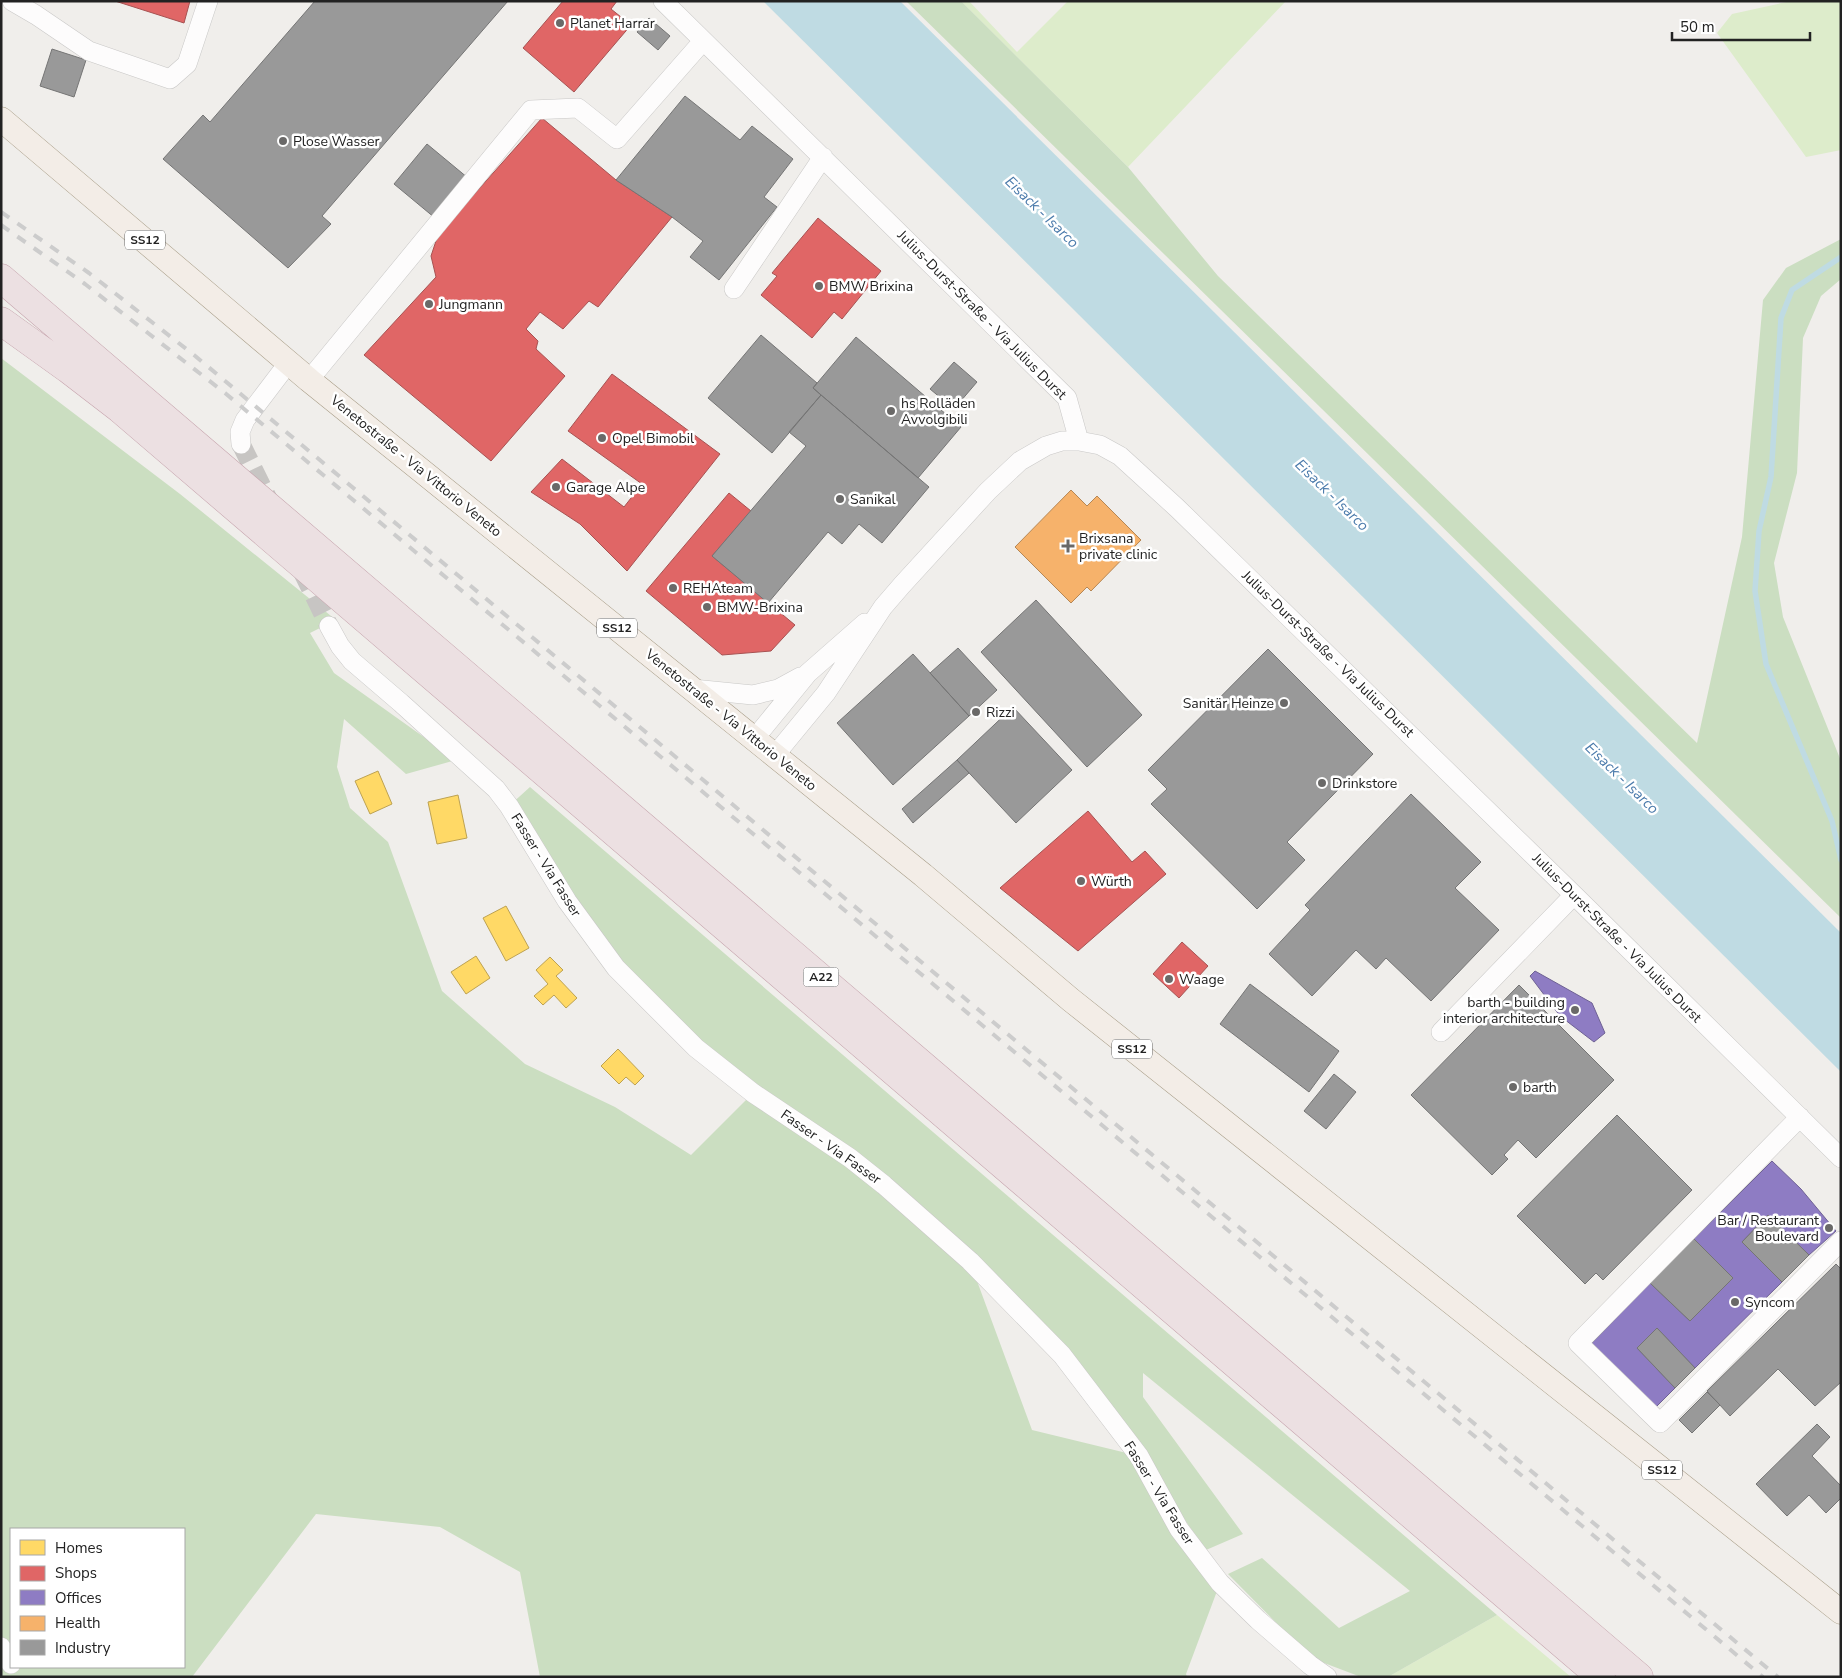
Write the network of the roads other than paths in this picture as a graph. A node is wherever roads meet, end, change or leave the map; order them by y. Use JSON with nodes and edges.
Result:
{"nodes":[{"id":1,"x":12,"y":1,"type":"edge"},
{"id":2,"x":208,"y":1,"type":"edge"},
{"id":3,"x":663,"y":1,"type":"edge"},
{"id":4,"x":703,"y":41,"type":"junction"},
{"id":5,"x":1,"y":119,"type":"edge"},
{"id":6,"x":823,"y":157,"type":"junction"},
{"id":7,"x":1,"y":278,"type":"edge"},
{"id":8,"x":734,"y":289,"type":"dead end"},
{"id":9,"x":1,"y":321,"type":"edge"},
{"id":10,"x":289,"y":362,"type":"junction"},
{"id":11,"x":309,"y":380,"type":"junction"},
{"id":12,"x":1078,"y":441,"type":"junction"},
{"id":13,"x":241,"y":444,"type":"tunnel mouth"},
{"id":14,"x":883,"y":607,"type":"junction"},
{"id":15,"x":329,"y":626,"type":"tunnel mouth"},
{"id":16,"x":808,"y":673,"type":"junction"},
{"id":17,"x":693,"y":689,"type":"junction"},
{"id":18,"x":755,"y":738,"type":"junction"},
{"id":19,"x":775,"y":755,"type":"junction"},
{"id":20,"x":1574,"y":895,"type":"junction"},
{"id":21,"x":1441,"y":1032,"type":"dead end"},
{"id":22,"x":1800,"y":1117,"type":"junction"},
{"id":23,"x":1841,"y":1158,"type":"edge"},
{"id":24,"x":1841,"y":1241,"type":"edge"},
{"id":25,"x":1841,"y":1612,"type":"edge"},
{"id":26,"x":1,"y":1647,"type":"edge"},
{"id":27,"x":10,"y":1663,"type":"edge"},
{"id":28,"x":1327,"y":1677,"type":"edge"},
{"id":29,"x":1602,"y":1677,"type":"edge"},
{"id":30,"x":1639,"y":1677,"type":"edge"}],
"edges":[{"from":1,"to":2,"type":"street"},
{"from":3,"to":4,"type":"street","name":"Julius-Durst-Straße - Via Julius Durst"},
{"from":4,"to":6,"type":"street","name":"Julius-Durst-Straße - Via Julius Durst"},
{"from":4,"to":11,"type":"street"},
{"from":5,"to":10,"type":"main road","name":"Venetostraße - Via Vittorio Veneto","number":"SS12"},
{"from":6,"to":8,"type":"street"},
{"from":6,"to":12,"type":"street","name":"Julius-Durst-Straße - Via Julius Durst"},
{"from":7,"to":30,"type":"highway","number":"A22"},
{"from":9,"to":29,"type":"highway","number":"A22"},
{"from":10,"to":11,"type":"main road","name":"Venetostraße - Via Vittorio Veneto","number":"SS12"},
{"from":10,"to":13,"type":"street"},
{"from":11,"to":17,"type":"main road","name":"Venetostraße - Via Vittorio Veneto","number":"SS12"},
{"from":12,"to":14,"type":"street"},
{"from":12,"to":20,"type":"street","name":"Julius-Durst-Straße - Via Julius Durst"},
{"from":14,"to":16,"type":"street"},
{"from":14,"to":19,"type":"street"},
{"from":15,"to":28,"type":"street","name":"Fasser - Via Fasser"},
{"from":16,"to":17,"type":"street"},
{"from":16,"to":18,"type":"street"},
{"from":17,"to":18,"type":"main road","name":"Venetostraße - Via Vittorio Veneto","number":"SS12"},
{"from":18,"to":19,"type":"main road","name":"Venetostraße - Via Vittorio Veneto","number":"SS12"},
{"from":19,"to":25,"type":"main road","name":"Venetostraße - Via Vittorio Veneto","number":"SS12"},
{"from":20,"to":21,"type":"street"},
{"from":20,"to":22,"type":"street","name":"Julius-Durst-Straße - Via Julius Durst"},
{"from":22,"to":23,"type":"street","name":"Julius-Durst-Straße - Via Julius Durst"},
{"from":22,"to":24,"type":"street"},
{"from":26,"to":27,"type":"street"}]}
